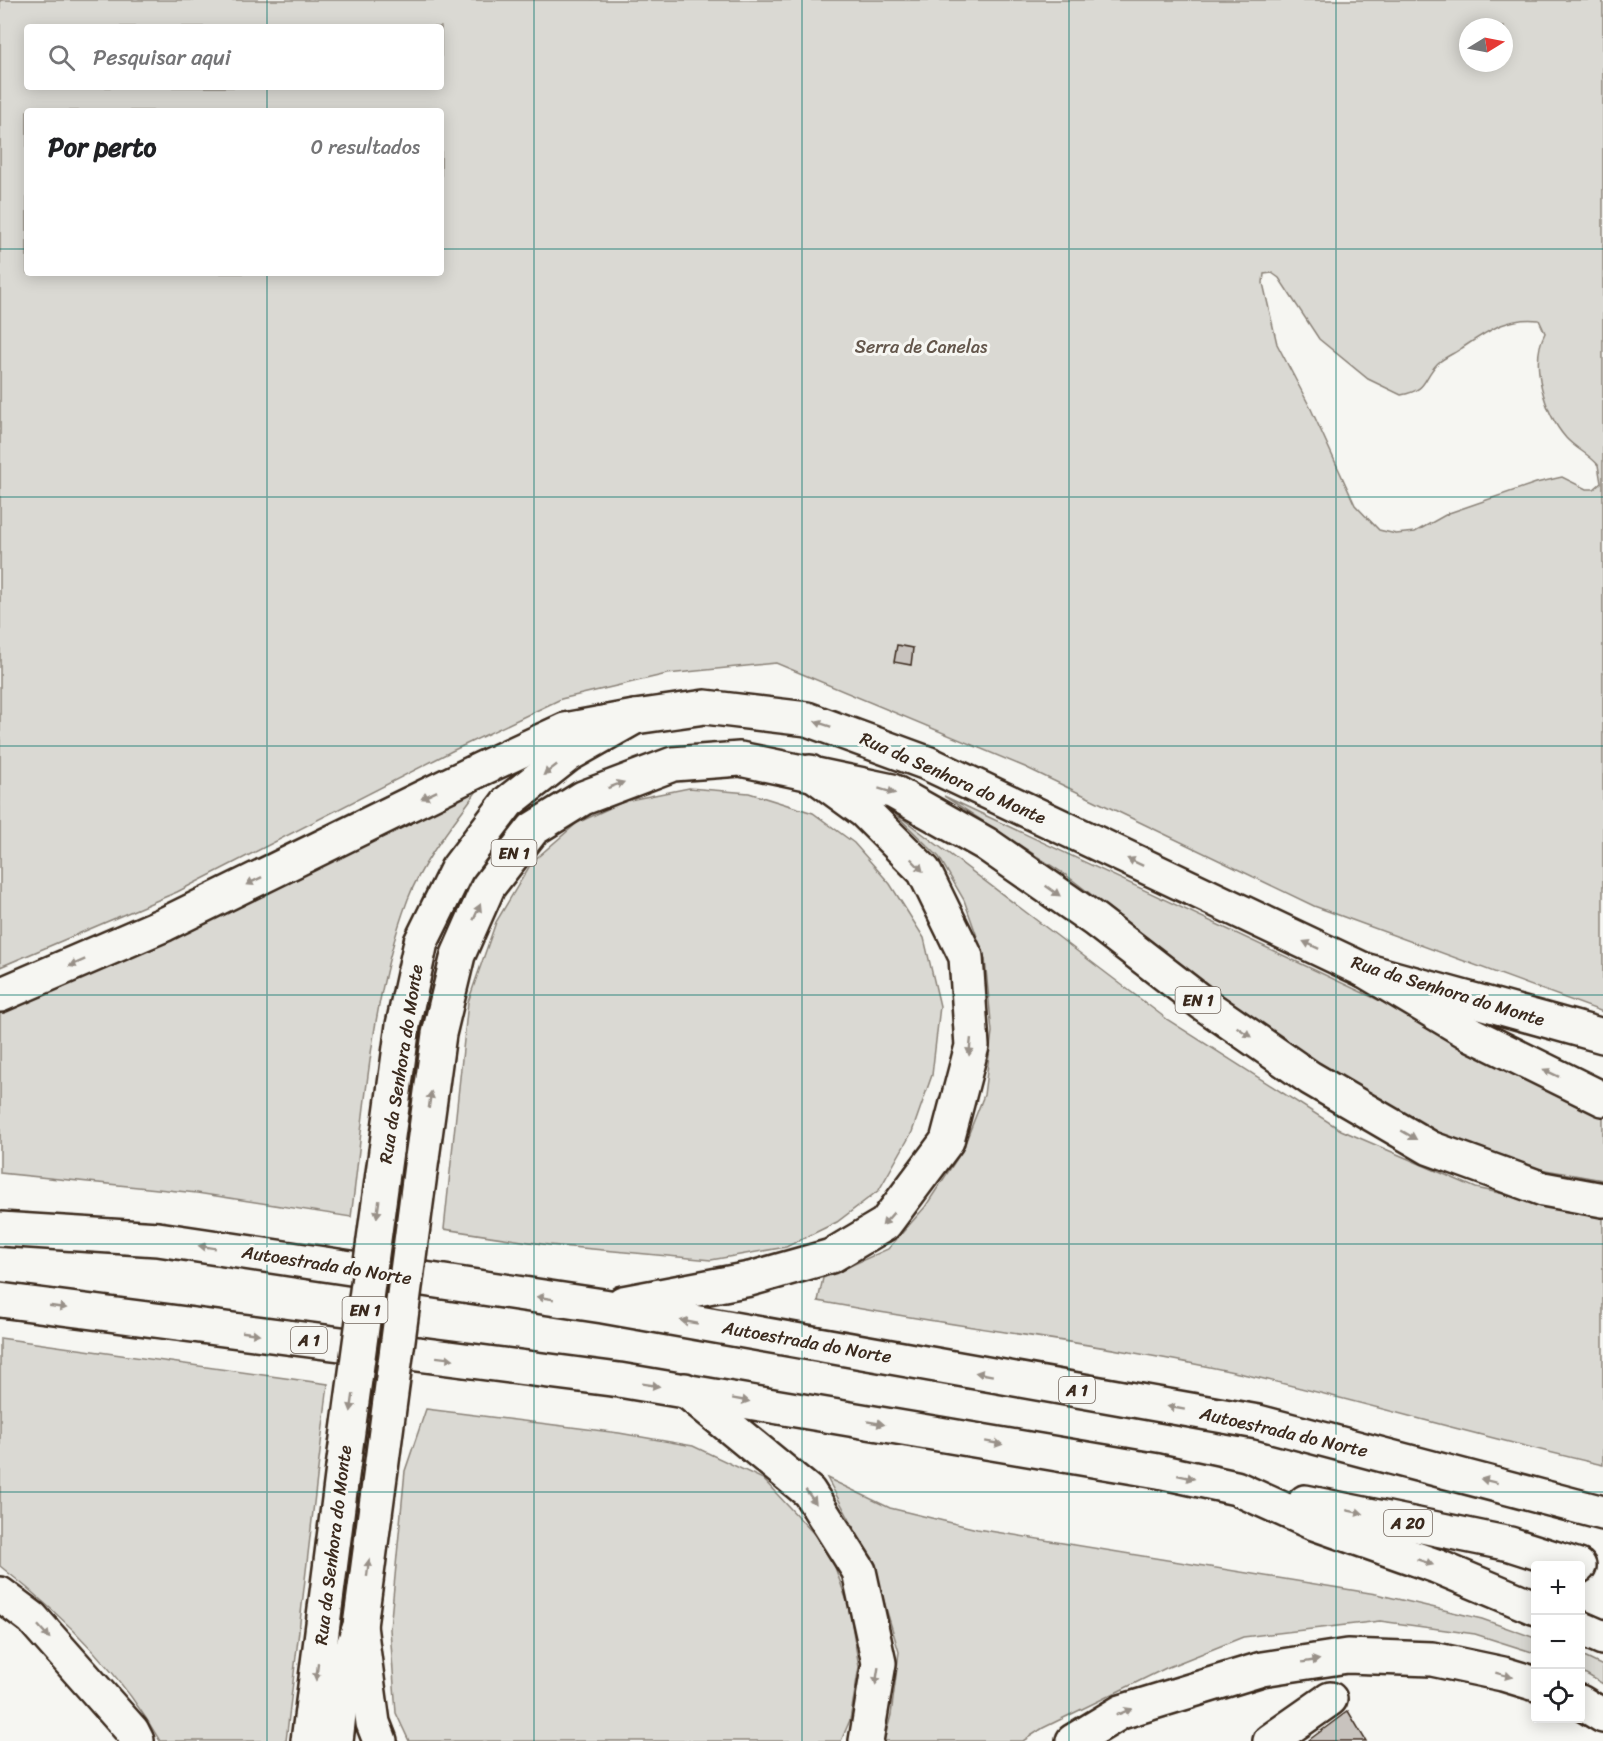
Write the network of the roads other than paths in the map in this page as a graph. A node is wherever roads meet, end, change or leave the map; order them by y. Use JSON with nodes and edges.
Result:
{"nodes":[{"id":1,"x":635,"y":717,"type":"junction"},
{"id":2,"x":810,"y":772,"type":"junction"},
{"id":3,"x":1364,"y":970,"type":"junction"},
{"id":4,"x":0,"y":995,"type":"edge"},
{"id":5,"x":1603,"y":1036,"type":"edge"},
{"id":6,"x":1603,"y":1099,"type":"edge"},
{"id":7,"x":1603,"y":1200,"type":"edge"},
{"id":8,"x":0,"y":1229,"type":"edge"},
{"id":9,"x":0,"y":1300,"type":"edge"},
{"id":10,"x":603,"y":1306,"type":"junction"},
{"id":11,"x":684,"y":1389,"type":"junction"},
{"id":12,"x":1236,"y":1488,"type":"junction"},
{"id":13,"x":1603,"y":1513,"type":"edge"},
{"id":14,"x":1564,"y":1561,"type":"edge"},
{"id":15,"x":1585,"y":1568,"type":"edge"},
{"id":16,"x":1603,"y":1573,"type":"edge"},
{"id":17,"x":0,"y":1594,"type":"edge"},
{"id":18,"x":1531,"y":1606,"type":"edge"},
{"id":19,"x":360,"y":1626,"type":"junction"},
{"id":20,"x":1585,"y":1630,"type":"edge"},
{"id":21,"x":1603,"y":1638,"type":"edge"},
{"id":22,"x":1531,"y":1682,"type":"edge"},
{"id":23,"x":1330,"y":1699,"type":"dead end"},
{"id":24,"x":1585,"y":1705,"type":"edge"},
{"id":25,"x":1603,"y":1716,"type":"edge"},
{"id":26,"x":138,"y":1741,"type":"edge"},
{"id":27,"x":308,"y":1741,"type":"edge"},
{"id":28,"x":336,"y":1741,"type":"edge"},
{"id":29,"x":380,"y":1741,"type":"edge"},
{"id":30,"x":866,"y":1741,"type":"edge"},
{"id":31,"x":1073,"y":1741,"type":"edge"},
{"id":32,"x":1270,"y":1741,"type":"edge"}],
"edges":[{"from":3,"to":1,"type":"main road","name":"Rua da Senhora do Monte","number":"EN 1","one_way":true},
{"from":1,"to":4,"type":"main road","one_way":true},
{"from":1,"to":27,"type":"main road","name":"Rua da Senhora do Monte","number":"EN 1","one_way":true,"bridge":true},
{"from":2,"to":7,"type":"main road","name":"Rua da Senhora do Monte","number":"EN 1","one_way":true},
{"from":2,"to":10,"type":"main road","one_way":true},
{"from":19,"to":2,"type":"main road","name":"Rua da Senhora do Monte","number":"EN 1","one_way":true,"bridge":true},
{"from":3,"to":5,"type":"main road","name":"Rua da Senhora do Monte","number":"EN 1"},
{"from":6,"to":3,"type":"main road","one_way":true},
{"from":10,"to":8,"type":"main road","name":"Autoestrada do Norte","number":"A 1","one_way":true},
{"from":9,"to":11,"type":"main road","number":"A 1","one_way":true},
{"from":13,"to":10,"type":"main road","name":"Autoestrada do Norte","number":"A 1","one_way":true},
{"from":11,"to":12,"type":"main road","number":"A 1","one_way":true},
{"from":11,"to":30,"type":"main road","one_way":true},
{"from":12,"to":14,"type":"main road","number":"A 20","one_way":true},
{"from":12,"to":18,"type":"main road","number":"A 1","one_way":true},
{"from":15,"to":16,"type":"main road","number":"A 20"},
{"from":17,"to":26,"type":"main road","one_way":true},
{"from":19,"to":28,"type":"main road","name":"Rua da Senhora do Monte","number":"EN 1"},
{"from":19,"to":29,"type":"main road"},
{"from":20,"to":21,"type":"main road"},
{"from":31,"to":22,"type":"main road","one_way":true},
{"from":23,"to":32,"type":"main road"},
{"from":24,"to":25,"type":"main road"}]}
